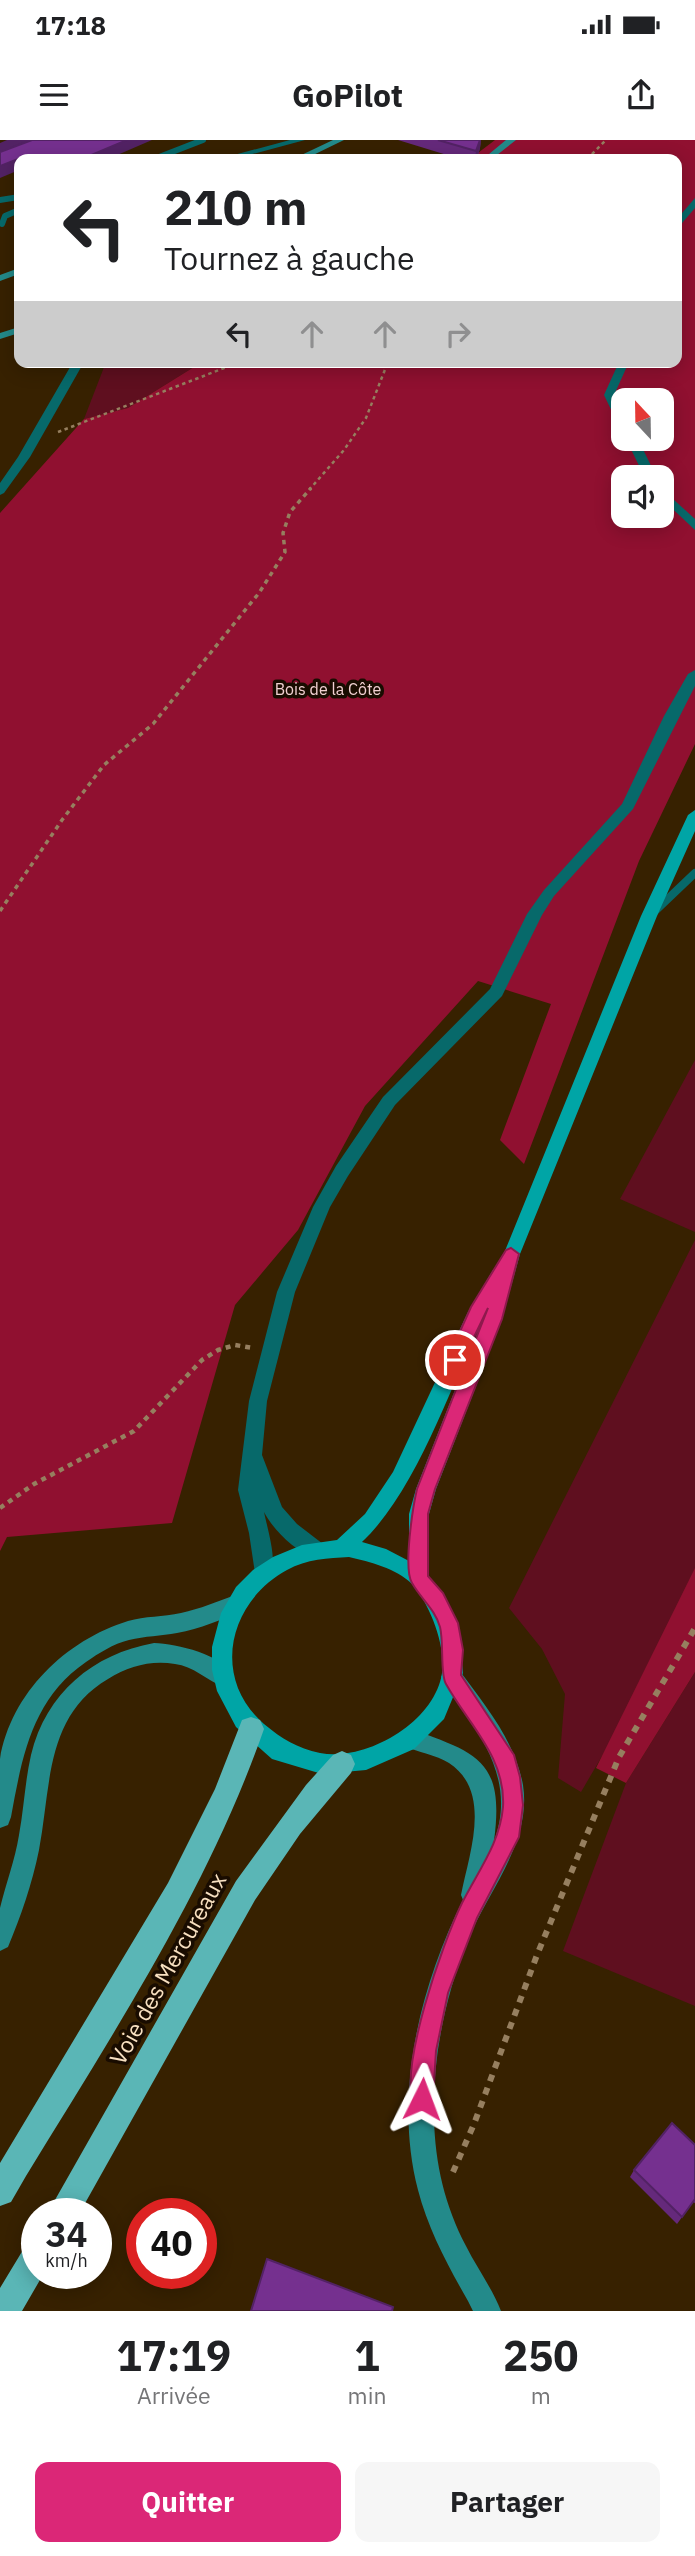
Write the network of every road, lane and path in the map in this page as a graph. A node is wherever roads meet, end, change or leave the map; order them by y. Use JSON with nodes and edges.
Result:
{"nodes":[{"id":1,"x":203,"y":140,"type":"edge"},
{"id":2,"x":301,"y":140,"type":"edge"},
{"id":3,"x":340,"y":140,"type":"edge"},
{"id":4,"x":512,"y":140,"type":"edge"},
{"id":5,"x":606,"y":140,"type":"edge"},
{"id":6,"x":167,"y":154,"type":"edge"},
{"id":7,"x":245,"y":154,"type":"edge"},
{"id":8,"x":309,"y":154,"type":"edge"},
{"id":9,"x":494,"y":154,"type":"edge"},
{"id":10,"x":592,"y":154,"type":"edge"},
{"id":11,"x":695,"y":201,"type":"edge"},
{"id":12,"x":14,"y":212,"type":"edge"},
{"id":13,"x":682,"y":219,"type":"edge"},
{"id":14,"x":2,"y":224,"type":"dead end"},
{"id":15,"x":76,"y":368,"type":"edge"},
{"id":16,"x":225,"y":368,"type":"edge"},
{"id":17,"x":386,"y":368,"type":"edge"},
{"id":18,"x":621,"y":368,"type":"edge"},
{"id":19,"x":612,"y":388,"type":"edge"},
{"id":20,"x":32,"y":443,"type":"junction"},
{"id":21,"x":0,"y":491,"type":"edge"},
{"id":22,"x":674,"y":505,"type":"edge"},
{"id":23,"x":695,"y":526,"type":"edge"},
{"id":24,"x":695,"y":674,"type":"edge"},
{"id":25,"x":695,"y":815,"type":"edge"},
{"id":26,"x":695,"y":873,"type":"edge"},
{"id":27,"x":0,"y":911,"type":"edge"},
{"id":28,"x":649,"y":916,"type":"junction"},
{"id":29,"x":511,"y":1254,"type":"junction"},
{"id":30,"x":270,"y":1350,"type":"junction"},
{"id":31,"x":254,"y":1456,"type":"junction"},
{"id":32,"x":0,"y":1508,"type":"edge"},
{"id":33,"x":342,"y":1548,"type":"junction"},
{"id":34,"x":316,"y":1550,"type":"junction"},
{"id":35,"x":263,"y":1574,"type":"junction"},
{"id":36,"x":419,"y":1578,"type":"junction"},
{"id":37,"x":236,"y":1604,"type":"junction"},
{"id":38,"x":695,"y":1628,"type":"edge"},
{"id":39,"x":223,"y":1677,"type":"junction"},
{"id":40,"x":452,"y":1677,"type":"junction"},
{"id":41,"x":251,"y":1729,"type":"junction"},
{"id":42,"x":411,"y":1739,"type":"junction"},
{"id":43,"x":342,"y":1764,"type":"junction"},
{"id":44,"x":0,"y":1817,"type":"edge"},
{"id":45,"x":468,"y":1912,"type":"junction"},
{"id":46,"x":0,"y":1939,"type":"edge"},
{"id":47,"x":0,"y":2191,"type":"edge"},
{"id":48,"x":71,"y":2198,"type":"edge"},
{"id":49,"x":437,"y":2208,"type":"junction"},
{"id":50,"x":21,"y":2283,"type":"edge"},
{"id":51,"x":4,"y":2311,"type":"edge"},
{"id":52,"x":488,"y":2311,"type":"edge"}],
"edges":[{"from":1,"to":6,"type":"lane"},
{"from":2,"to":7,"type":"street"},
{"from":3,"to":8,"type":"street"},
{"from":4,"to":9,"type":"street"},
{"from":5,"to":10,"type":"path"},
{"from":11,"to":13,"type":"street"},
{"from":12,"to":14,"type":"lane"},
{"from":15,"to":20,"type":"street"},
{"from":16,"to":20,"type":"path"},
{"from":17,"to":27,"type":"path"},
{"from":18,"to":19,"type":"street"},
{"from":20,"to":21,"type":"street"},
{"from":22,"to":23,"type":"street"},
{"from":24,"to":30,"type":"street"},
{"from":25,"to":28,"type":"main road"},
{"from":26,"to":28,"type":"lane"},
{"from":28,"to":29,"type":"main road"},
{"from":29,"to":33,"type":"main road"},
{"from":29,"to":36,"type":"main road"},
{"from":30,"to":31,"type":"street"},
{"from":30,"to":32,"type":"path"},
{"from":31,"to":34,"type":"street"},
{"from":31,"to":35,"type":"street"},
{"from":33,"to":34,"type":"main road"},
{"from":33,"to":36,"type":"main road"},
{"from":34,"to":35,"type":"main road"},
{"from":35,"to":37,"type":"main road"},
{"from":36,"to":40,"type":"main road"},
{"from":37,"to":39,"type":"main road"},
{"from":37,"to":44,"type":"street"},
{"from":38,"to":49,"type":"path"},
{"from":39,"to":41,"type":"main road"},
{"from":39,"to":46,"type":"street"},
{"from":40,"to":42,"type":"main road"},
{"from":40,"to":45,"type":"street"},
{"from":41,"to":43,"type":"main road"},
{"from":41,"to":47,"type":"highway","name":"Voie des Mercureaux"},
{"from":42,"to":43,"type":"main road"},
{"from":42,"to":45,"type":"street"},
{"from":43,"to":48,"type":"highway","name":"Voie des Mercureaux"},
{"from":45,"to":49,"type":"street"},
{"from":49,"to":52,"type":"street"},
{"from":50,"to":51,"type":"highway"}]}
